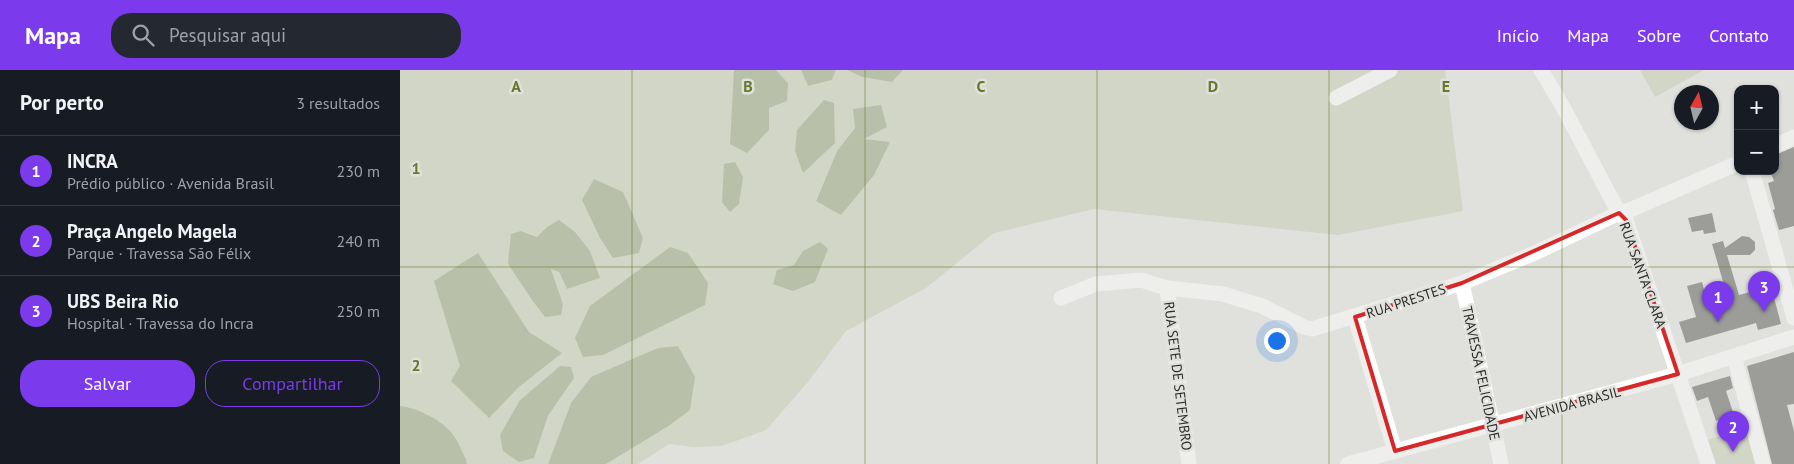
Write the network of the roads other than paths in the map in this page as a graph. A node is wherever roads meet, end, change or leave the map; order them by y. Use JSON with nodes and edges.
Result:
{"nodes":[{"id":1,"x":1390,"y":70,"type":"edge"},
{"id":2,"x":1541,"y":70,"type":"edge"},
{"id":3,"x":1336,"y":98,"type":"dead end"},
{"id":4,"x":1794,"y":137,"type":"edge"},
{"id":5,"x":1779,"y":144,"type":"edge"},
{"id":6,"x":1734,"y":165,"type":"edge"},
{"id":7,"x":1753,"y":175,"type":"edge"},
{"id":8,"x":1619,"y":213,"type":"junction"},
{"id":9,"x":1462,"y":283,"type":"junction"},
{"id":10,"x":1167,"y":288,"type":"junction"},
{"id":11,"x":1061,"y":298,"type":"dead end"},
{"id":12,"x":1355,"y":317,"type":"junction"},
{"id":13,"x":1794,"y":318,"type":"edge"},
{"id":14,"x":1794,"y":337,"type":"edge"},
{"id":15,"x":1734,"y":356,"type":"junction"},
{"id":16,"x":1678,"y":374,"type":"junction"},
{"id":17,"x":1492,"y":426,"type":"junction"},
{"id":18,"x":1395,"y":451,"type":"junction"},
{"id":19,"x":1189,"y":464,"type":"edge"},
{"id":20,"x":1348,"y":464,"type":"edge"},
{"id":21,"x":1501,"y":464,"type":"edge"},
{"id":22,"x":1708,"y":464,"type":"edge"},
{"id":23,"x":1763,"y":464,"type":"edge"}],
"edges":[{"from":1,"to":3,"type":"street"},
{"from":2,"to":8,"type":"street","name":"RUA SANTA CLARA"},
{"from":4,"to":5,"type":"street"},
{"from":6,"to":8,"type":"street","name":"RUA PRESTES"},
{"from":7,"to":13,"type":"street"},
{"from":8,"to":9,"type":"street","name":"RUA PRESTES"},
{"from":8,"to":16,"type":"street","name":"RUA SANTA CLARA"},
{"from":9,"to":12,"type":"street","name":"RUA PRESTES"},
{"from":9,"to":17,"type":"street","name":"TRAVESSA FELICIDADE"},
{"from":10,"to":11,"type":"street","name":"RUA PRESTES"},
{"from":10,"to":12,"type":"street","name":"RUA PRESTES"},
{"from":10,"to":19,"type":"street","name":"RUA SETE DE SETEMBRO"},
{"from":12,"to":18,"type":"street"},
{"from":14,"to":15,"type":"street","name":"AVENIDA BRASIL"},
{"from":15,"to":16,"type":"street","name":"AVENIDA BRASIL"},
{"from":15,"to":23,"type":"street"},
{"from":16,"to":17,"type":"street","name":"AVENIDA BRASIL"},
{"from":16,"to":22,"type":"street","name":"RUA SANTA CLARA"},
{"from":17,"to":18,"type":"street","name":"AVENIDA BRASIL"},
{"from":17,"to":21,"type":"street","name":"TRAVESSA FELICIDADE"},
{"from":18,"to":20,"type":"street","name":"AVENIDA BRASIL"}]}
